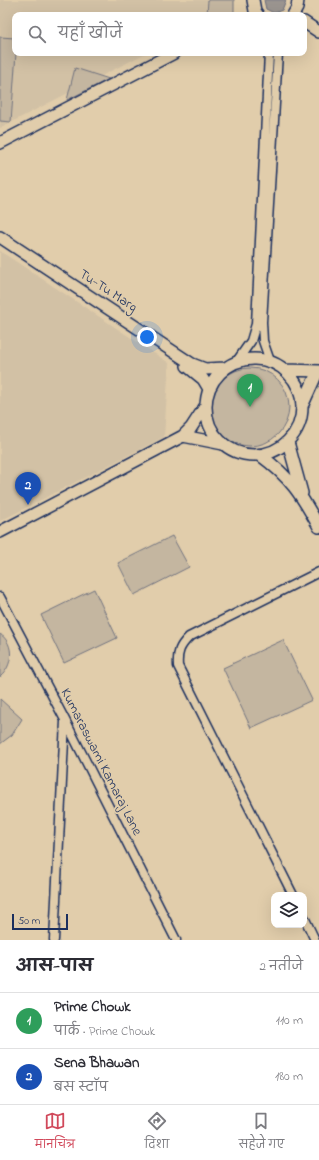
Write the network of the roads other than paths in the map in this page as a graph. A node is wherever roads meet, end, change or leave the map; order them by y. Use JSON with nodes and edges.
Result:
{"nodes":[{"id":1,"x":298,"y":0,"type":"edge"},
{"id":2,"x":295,"y":12,"type":"edge"},
{"id":3,"x":307,"y":24,"type":"edge"},
{"id":4,"x":319,"y":32,"type":"edge"},
{"id":5,"x":168,"y":56,"type":"edge"},
{"id":6,"x":270,"y":56,"type":"edge"},
{"id":7,"x":278,"y":56,"type":"edge"},
{"id":8,"x":0,"y":143,"type":"edge"},
{"id":9,"x":0,"y":237,"type":"edge"},
{"id":10,"x":0,"y":243,"type":"edge"},
{"id":11,"x":237,"y":361,"type":"junction"},
{"id":12,"x":270,"y":361,"type":"junction"},
{"id":13,"x":224,"y":368,"type":"junction"},
{"id":14,"x":286,"y":370,"type":"junction"},
{"id":15,"x":319,"y":371,"type":"edge"},
{"id":16,"x":209,"y":389,"type":"junction"},
{"id":17,"x":206,"y":404,"type":"junction"},
{"id":18,"x":303,"y":404,"type":"junction"},
{"id":19,"x":183,"y":436,"type":"junction"},
{"id":20,"x":288,"y":442,"type":"junction"},
{"id":21,"x":223,"y":444,"type":"junction"},
{"id":22,"x":260,"y":454,"type":"junction"},
{"id":23,"x":303,"y":497,"type":"junction"},
{"id":24,"x":319,"y":527,"type":"edge"},
{"id":25,"x":0,"y":532,"type":"edge"},
{"id":26,"x":319,"y":572,"type":"edge"},
{"id":27,"x":0,"y":597,"type":"edge"},
{"id":28,"x":65,"y":720,"type":"junction"},
{"id":29,"x":291,"y":892,"type":"edge"},
{"id":30,"x":307,"y":923,"type":"edge"},
{"id":31,"x":54,"y":940,"type":"edge"},
{"id":32,"x":176,"y":940,"type":"edge"},
{"id":33,"x":315,"y":940,"type":"edge"}],
"edges":[{"from":1,"to":2,"type":"main road"},
{"from":3,"to":4,"type":"main road"},
{"from":5,"to":8,"type":"main road"},
{"from":6,"to":11,"type":"street"},
{"from":7,"to":12,"type":"street"},
{"from":9,"to":13,"type":"main road","name":"Tu-Tu Marg"},
{"from":10,"to":16,"type":"main road","name":"Tu-Tu Marg"},
{"from":11,"to":12,"type":"main road"},
{"from":11,"to":13,"type":"main road"},
{"from":12,"to":14,"type":"main road"},
{"from":13,"to":16,"type":"main road"},
{"from":14,"to":15,"type":"main road"},
{"from":14,"to":18,"type":"main road"},
{"from":15,"to":18,"type":"main road"},
{"from":16,"to":17,"type":"main road"},
{"from":17,"to":19,"type":"main road"},
{"from":17,"to":21,"type":"main road"},
{"from":18,"to":20,"type":"main road"},
{"from":19,"to":21,"type":"main road"},
{"from":19,"to":25,"type":"main road"},
{"from":20,"to":22,"type":"main road"},
{"from":20,"to":23,"type":"main road"},
{"from":21,"to":22,"type":"main road"},
{"from":22,"to":23,"type":"main road"},
{"from":23,"to":24,"type":"main road"},
{"from":26,"to":29,"type":"street"},
{"from":27,"to":28,"type":"street","name":"Kumaraswami Kamaraj Lane"},
{"from":28,"to":31,"type":"street"},
{"from":28,"to":32,"type":"street","name":"Kumaraswami Kamaraj Lane"},
{"from":30,"to":33,"type":"street"}]}
